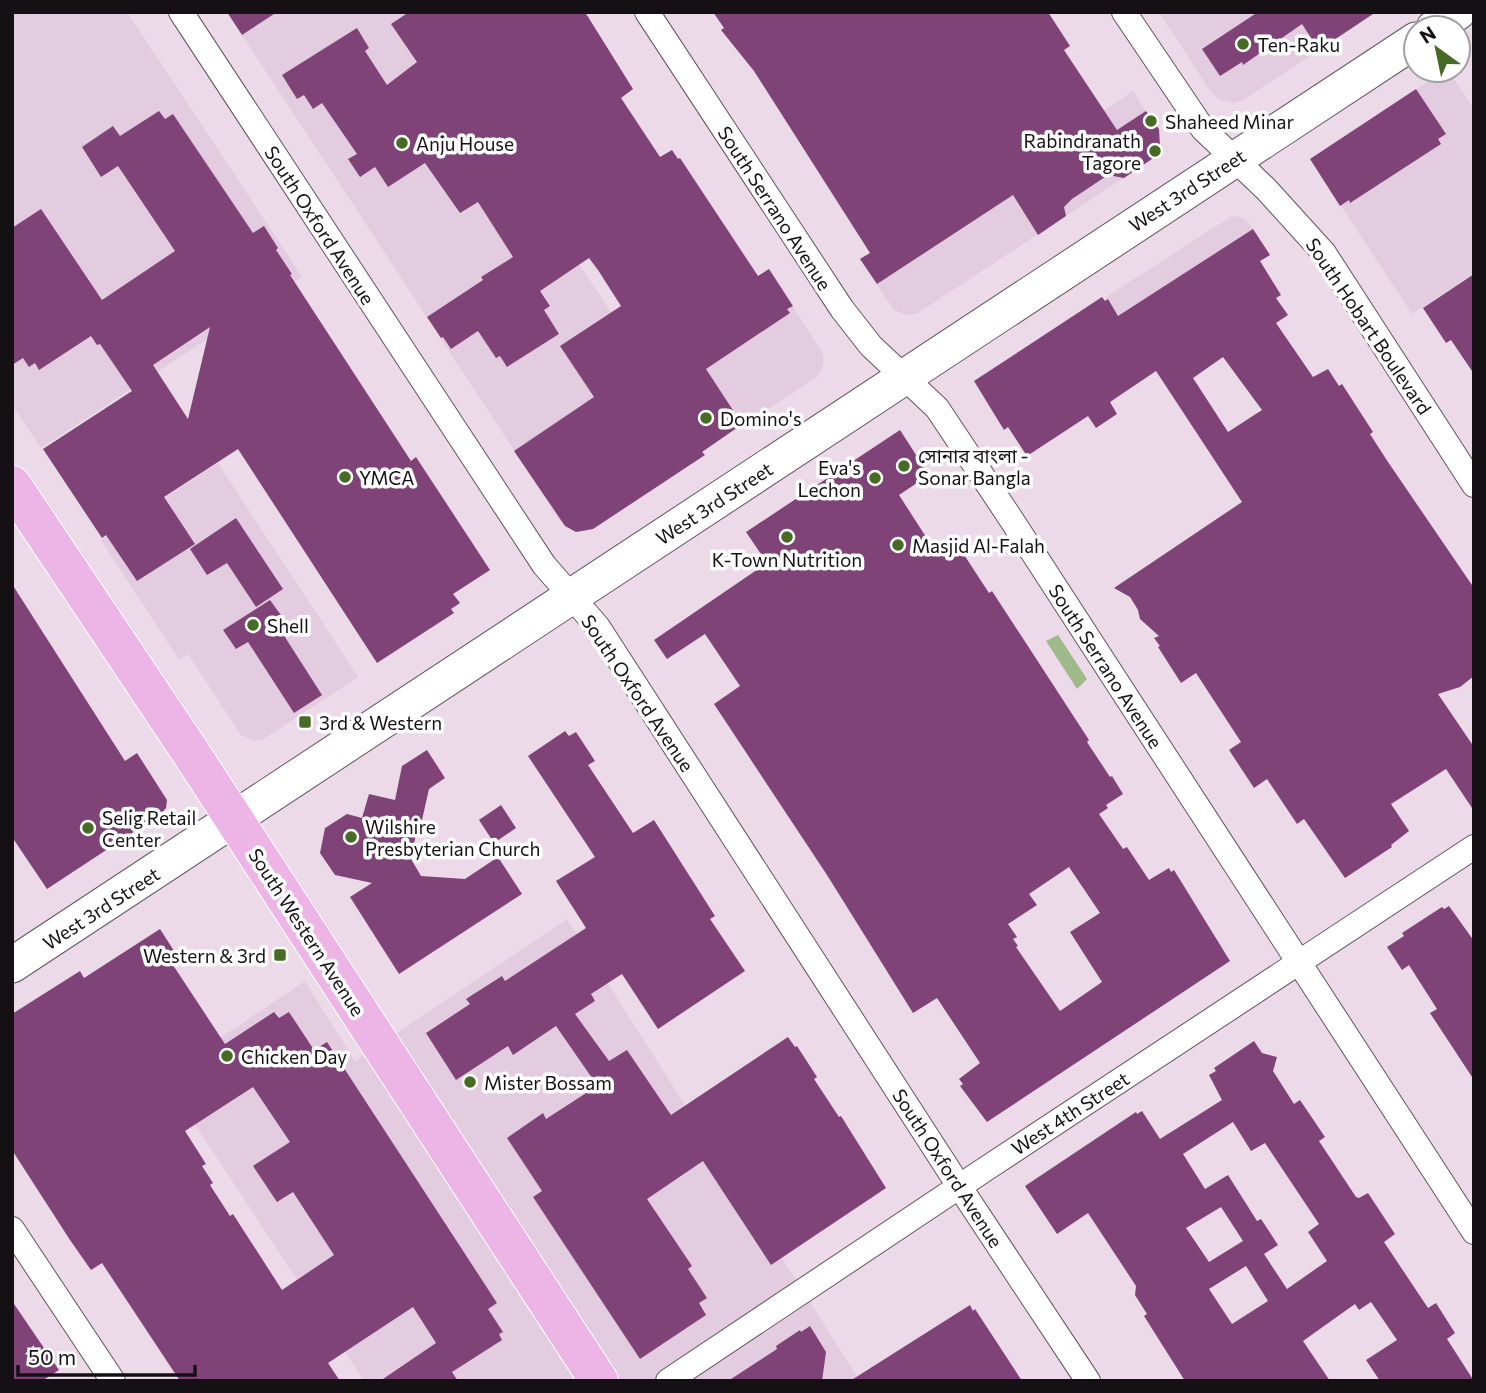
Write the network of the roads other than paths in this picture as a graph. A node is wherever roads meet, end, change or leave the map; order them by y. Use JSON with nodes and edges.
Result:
{"nodes":[{"id":1,"x":181,"y":12,"type":"edge"},
{"id":2,"x":647,"y":12,"type":"edge"},
{"id":3,"x":1124,"y":12,"type":"edge"},
{"id":4,"x":1402,"y":49,"type":"edge"},
{"id":5,"x":1235,"y":158,"type":"junction"},
{"id":6,"x":905,"y":376,"type":"junction"},
{"id":7,"x":12,"y":485,"type":"edge"},
{"id":8,"x":1474,"y":485,"type":"edge"},
{"id":9,"x":572,"y":597,"type":"junction"},
{"id":10,"x":235,"y":820,"type":"junction"},
{"id":11,"x":1474,"y":847,"type":"edge"},
{"id":12,"x":1298,"y":963,"type":"junction"},
{"id":13,"x":12,"y":965,"type":"edge"},
{"id":14,"x":959,"y":1186,"type":"junction"},
{"id":15,"x":12,"y":1229,"type":"edge"},
{"id":16,"x":1474,"y":1231,"type":"edge"},
{"id":17,"x":113,"y":1381,"type":"edge"},
{"id":18,"x":599,"y":1381,"type":"edge"},
{"id":19,"x":668,"y":1381,"type":"edge"},
{"id":20,"x":1088,"y":1381,"type":"edge"}],
"edges":[{"from":1,"to":9,"type":"street","name":"South Oxford Avenue"},
{"from":2,"to":6,"type":"street","name":"South Serrano Avenue"},
{"from":3,"to":5,"type":"street","name":"South Hobart Boulevard"},
{"from":4,"to":5,"type":"main road","name":"West 3rd Street"},
{"from":5,"to":6,"type":"main road","name":"West 3rd Street"},
{"from":5,"to":8,"type":"street","name":"South Hobart Boulevard"},
{"from":6,"to":9,"type":"main road","name":"West 3rd Street"},
{"from":6,"to":12,"type":"street","name":"South Serrano Avenue"},
{"from":7,"to":10,"type":"main road","name":"South Western Avenue"},
{"from":9,"to":10,"type":"main road","name":"West 3rd Street"},
{"from":9,"to":14,"type":"street","name":"South Oxford Avenue"},
{"from":10,"to":13,"type":"main road","name":"West 3rd Street"},
{"from":10,"to":18,"type":"main road","name":"South Western Avenue"},
{"from":11,"to":12,"type":"street","name":"West 4th Street"},
{"from":12,"to":14,"type":"street","name":"West 4th Street"},
{"from":12,"to":16,"type":"street","name":"South Serrano Avenue"},
{"from":14,"to":19,"type":"street","name":"West 4th Street"},
{"from":14,"to":20,"type":"street","name":"South Oxford Avenue"},
{"from":15,"to":17,"type":"street"}]}
